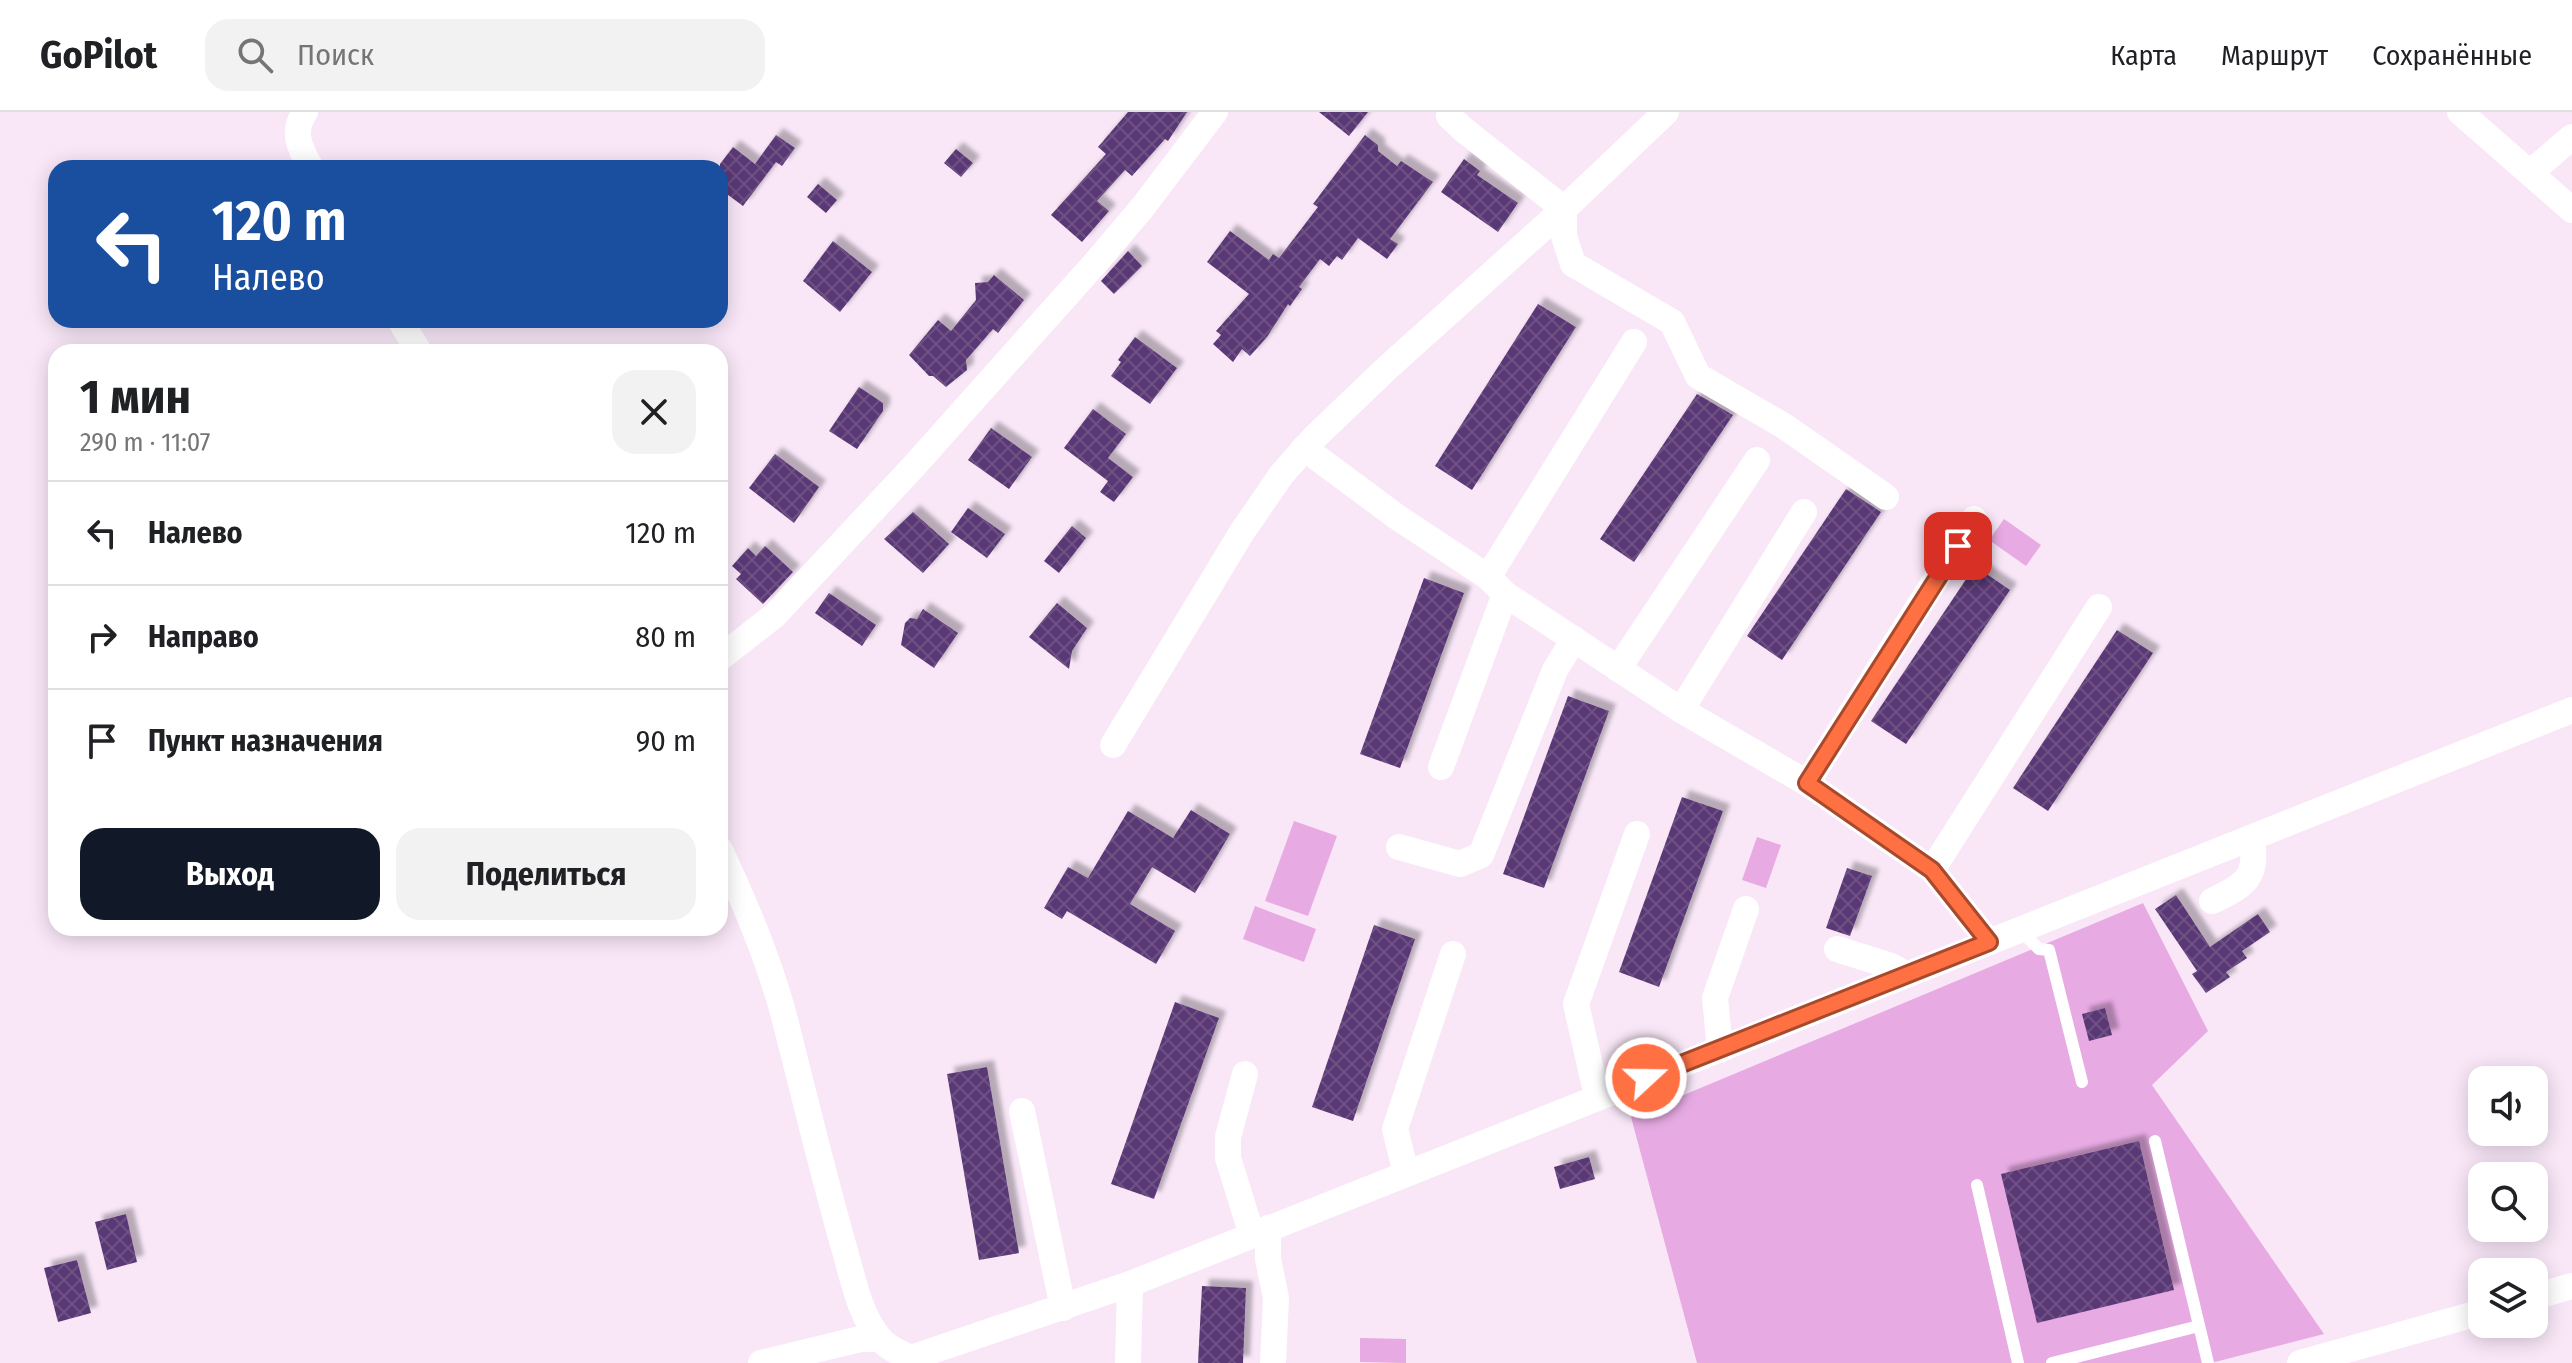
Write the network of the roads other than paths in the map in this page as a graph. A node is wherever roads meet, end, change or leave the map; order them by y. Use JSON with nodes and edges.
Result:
{"nodes":[{"id":1,"x":305,"y":112,"type":"edge"},
{"id":2,"x":1215,"y":112,"type":"edge"},
{"id":3,"x":1451,"y":112,"type":"edge"},
{"id":4,"x":1666,"y":112,"type":"edge"},
{"id":5,"x":2460,"y":112,"type":"edge"},
{"id":6,"x":2572,"y":137,"type":"edge"},
{"id":7,"x":306,"y":160,"type":"edge"},
{"id":8,"x":2531,"y":172,"type":"junction"},
{"id":9,"x":1564,"y":209,"type":"junction"},
{"id":10,"x":2572,"y":210,"type":"edge"},
{"id":11,"x":1634,"y":342,"type":"dead end"},
{"id":12,"x":1304,"y":448,"type":"junction"},
{"id":13,"x":1757,"y":460,"type":"dead end"},
{"id":14,"x":1886,"y":497,"type":"dead end"},
{"id":15,"x":1804,"y":512,"type":"dead end"},
{"id":16,"x":1974,"y":519,"type":"dead end"},
{"id":17,"x":1496,"y":586,"type":"junction"},
{"id":18,"x":2099,"y":607,"type":"dead end"},
{"id":19,"x":1574,"y":639,"type":"junction"},
{"id":20,"x":728,"y":652,"type":"edge"},
{"id":21,"x":1618,"y":669,"type":"junction"},
{"id":22,"x":1681,"y":710,"type":"junction"},
{"id":23,"x":2572,"y":710,"type":"edge"},
{"id":24,"x":1113,"y":745,"type":"dead end"},
{"id":25,"x":1441,"y":767,"type":"dead end"},
{"id":26,"x":1807,"y":783,"type":"junction"},
{"id":27,"x":1637,"y":834,"type":"dead end"},
{"id":28,"x":2251,"y":838,"type":"junction"},
{"id":29,"x":1399,"y":847,"type":"dead end"},
{"id":30,"x":728,"y":869,"type":"edge"},
{"id":31,"x":1932,"y":870,"type":"junction"},
{"id":32,"x":2212,"y":901,"type":"dead end"},
{"id":33,"x":1746,"y":909,"type":"dead end"},
{"id":34,"x":2020,"y":930,"type":"junction"},
{"id":35,"x":1989,"y":942,"type":"junction"},
{"id":36,"x":1837,"y":949,"type":"dead end"},
{"id":37,"x":1453,"y":954,"type":"dead end"},
{"id":38,"x":1907,"y":975,"type":"junction"},
{"id":39,"x":1720,"y":1050,"type":"junction"},
{"id":40,"x":1245,"y":1074,"type":"dead end"},
{"id":41,"x":2082,"y":1082,"type":"dead end"},
{"id":42,"x":1597,"y":1096,"type":"junction"},
{"id":43,"x":1022,"y":1111,"type":"dead end"},
{"id":44,"x":2155,"y":1141,"type":"dead end"},
{"id":45,"x":1406,"y":1173,"type":"junction"},
{"id":46,"x":1977,"y":1185,"type":"dead end"},
{"id":47,"x":1260,"y":1231,"type":"junction"},
{"id":48,"x":1130,"y":1284,"type":"junction"},
{"id":49,"x":2572,"y":1286,"type":"edge"},
{"id":50,"x":2548,"y":1293,"type":"edge"},
{"id":51,"x":1063,"y":1308,"type":"junction"},
{"id":52,"x":2468,"y":1316,"type":"edge"},
{"id":53,"x":2199,"y":1326,"type":"junction"},
{"id":54,"x":880,"y":1339,"type":"junction"},
{"id":55,"x":920,"y":1359,"type":"edge"},
{"id":56,"x":761,"y":1363,"type":"edge"},
{"id":57,"x":1128,"y":1363,"type":"edge"},
{"id":58,"x":1273,"y":1363,"type":"edge"},
{"id":59,"x":2018,"y":1363,"type":"edge"},
{"id":60,"x":2052,"y":1363,"type":"edge"},
{"id":61,"x":2208,"y":1363,"type":"edge"},
{"id":62,"x":2300,"y":1363,"type":"edge"}],
"edges":[{"from":1,"to":7,"type":"street"},
{"from":2,"to":20,"type":"street"},
{"from":3,"to":9,"type":"street"},
{"from":4,"to":9,"type":"street"},
{"from":5,"to":8,"type":"street"},
{"from":6,"to":8,"type":"street"},
{"from":8,"to":10,"type":"street"},
{"from":9,"to":12,"type":"street"},
{"from":9,"to":14,"type":"street"},
{"from":11,"to":17,"type":"street"},
{"from":12,"to":17,"type":"street"},
{"from":12,"to":24,"type":"street"},
{"from":13,"to":21,"type":"street"},
{"from":15,"to":22,"type":"street"},
{"from":16,"to":26,"type":"street"},
{"from":17,"to":19,"type":"street"},
{"from":17,"to":25,"type":"street"},
{"from":18,"to":31,"type":"street"},
{"from":19,"to":21,"type":"street"},
{"from":19,"to":29,"type":"street"},
{"from":21,"to":22,"type":"street"},
{"from":22,"to":26,"type":"street"},
{"from":23,"to":28,"type":"street"},
{"from":26,"to":31,"type":"street"},
{"from":27,"to":42,"type":"street"},
{"from":28,"to":32,"type":"street"},
{"from":28,"to":34,"type":"street"},
{"from":30,"to":54,"type":"street"},
{"from":31,"to":35,"type":"street"},
{"from":33,"to":39,"type":"street"},
{"from":34,"to":35,"type":"street"},
{"from":34,"to":41,"type":"lane"},
{"from":35,"to":38,"type":"street"},
{"from":36,"to":38,"type":"street"},
{"from":37,"to":45,"type":"street"},
{"from":38,"to":39,"type":"street"},
{"from":39,"to":42,"type":"street"},
{"from":40,"to":47,"type":"street"},
{"from":42,"to":45,"type":"street"},
{"from":43,"to":51,"type":"street"},
{"from":44,"to":53,"type":"lane"},
{"from":45,"to":47,"type":"street"},
{"from":46,"to":59,"type":"lane"},
{"from":47,"to":48,"type":"street"},
{"from":47,"to":58,"type":"street"},
{"from":48,"to":51,"type":"street"},
{"from":48,"to":57,"type":"street"},
{"from":49,"to":50,"type":"street"},
{"from":51,"to":55,"type":"street"},
{"from":52,"to":62,"type":"street"},
{"from":53,"to":60,"type":"lane"},
{"from":53,"to":61,"type":"lane"},
{"from":54,"to":55,"type":"street"},
{"from":54,"to":56,"type":"street"}]}
